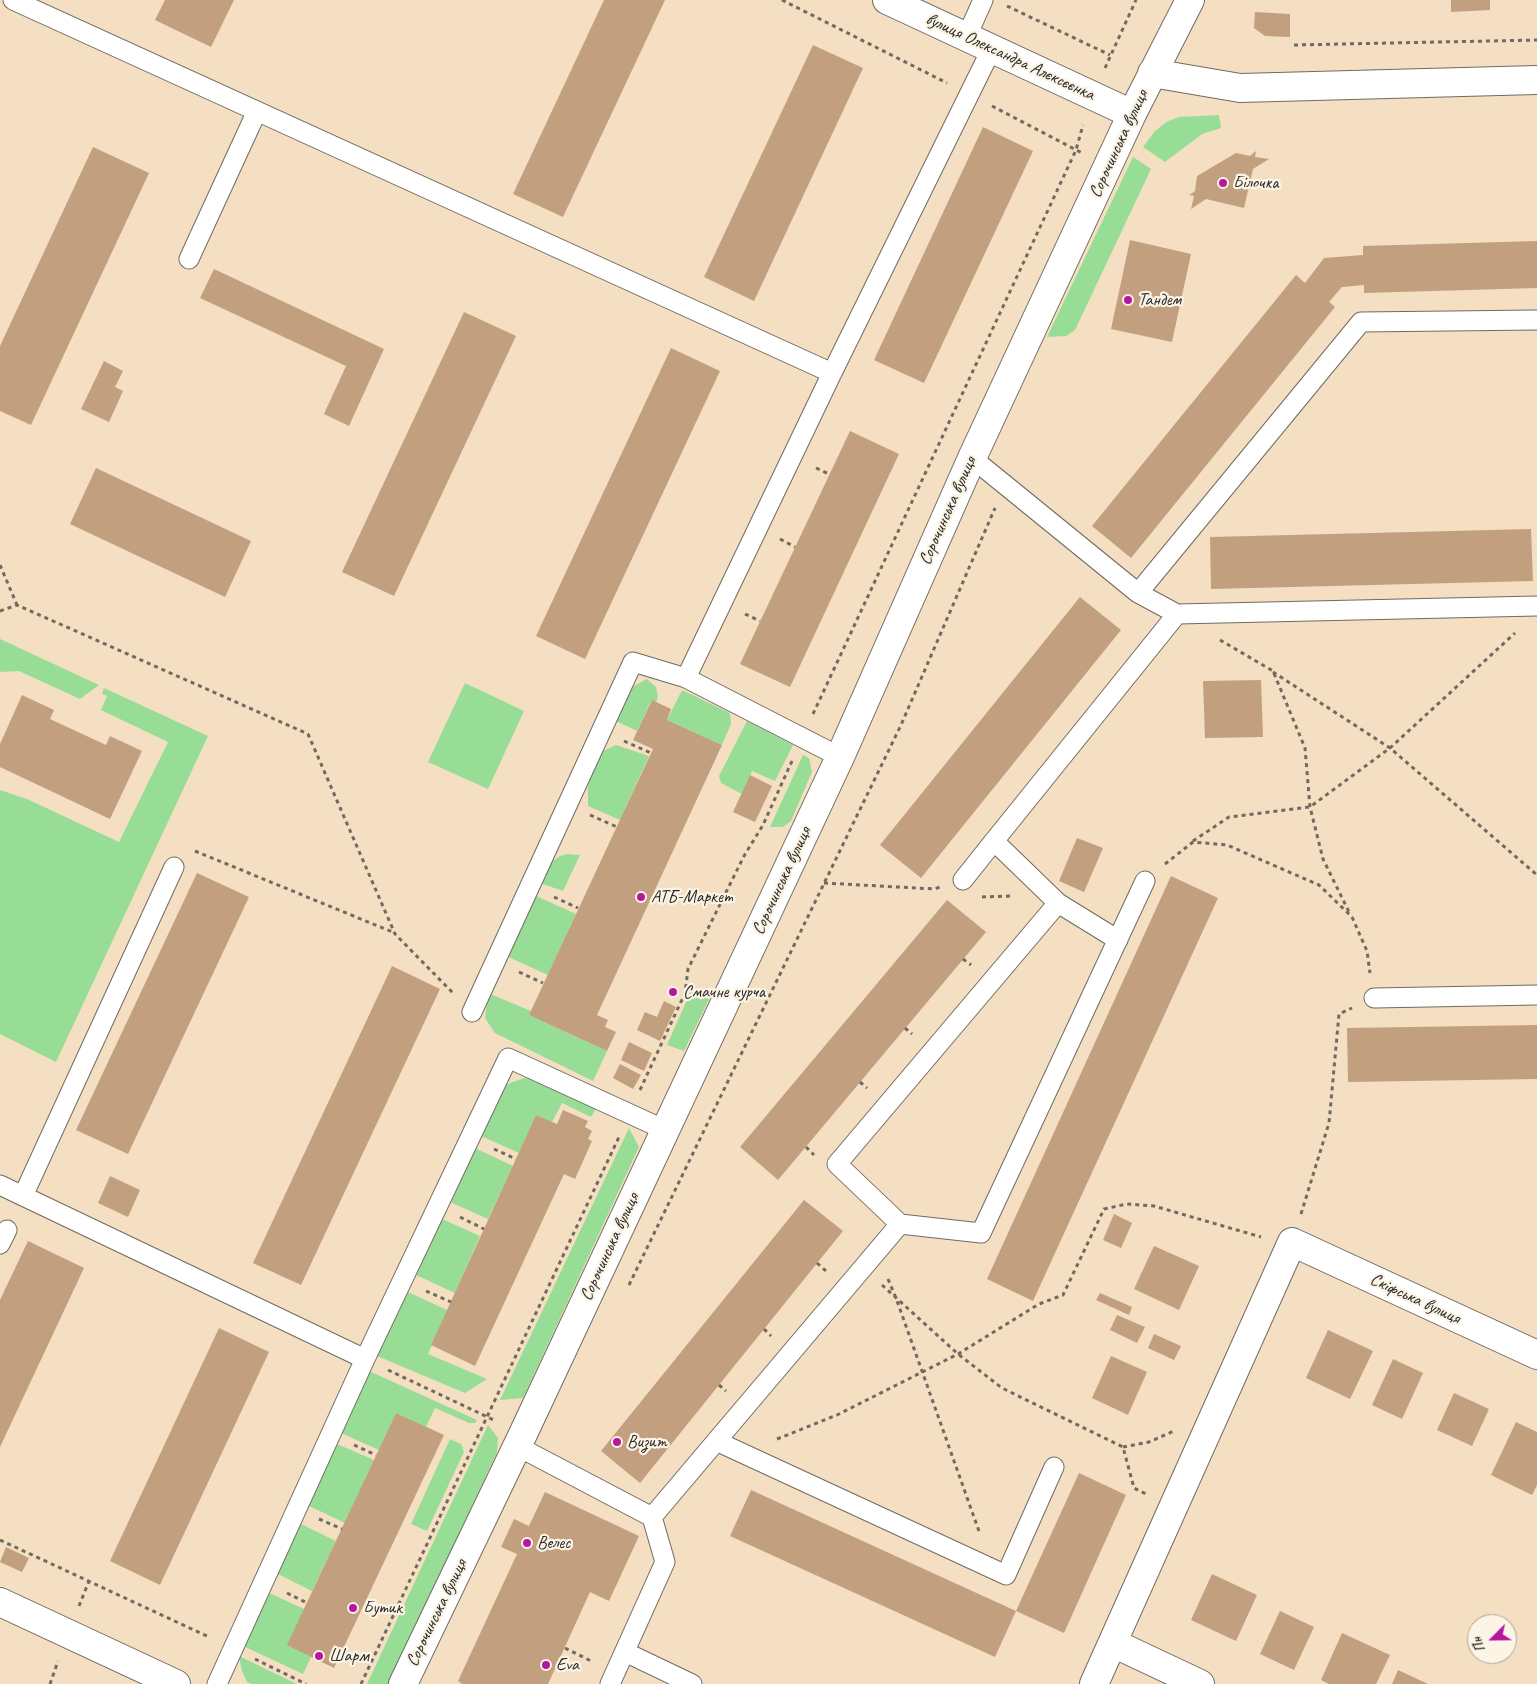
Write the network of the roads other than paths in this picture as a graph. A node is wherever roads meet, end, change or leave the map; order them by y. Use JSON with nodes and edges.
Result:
{"nodes":[{"id":1,"x":14,"y":0,"type":"edge"},
{"id":2,"x":887,"y":0,"type":"edge"},
{"id":3,"x":984,"y":0,"type":"edge"},
{"id":4,"x":1190,"y":0,"type":"edge"},
{"id":5,"x":966,"y":38,"type":"junction"},
{"id":6,"x":991,"y":50,"type":"junction"},
{"id":7,"x":1152,"y":73,"type":"junction"},
{"id":8,"x":1537,"y":80,"type":"edge"},
{"id":9,"x":257,"y":111,"type":"junction"},
{"id":10,"x":1132,"y":114,"type":"junction"},
{"id":11,"x":189,"y":259,"type":"dead end"},
{"id":12,"x":1537,"y":320,"type":"edge"},
{"id":13,"x":832,"y":373,"type":"junction"},
{"id":14,"x":972,"y":458,"type":"junction"},
{"id":15,"x":1138,"y":592,"type":"junction"},
{"id":16,"x":1537,"y":606,"type":"edge"},
{"id":17,"x":1177,"y":614,"type":"junction"},
{"id":18,"x":686,"y":678,"type":"junction"},
{"id":19,"x":840,"y":757,"type":"junction"},
{"id":20,"x":994,"y":841,"type":"junction"},
{"id":21,"x":174,"y":866,"type":"road end"},
{"id":22,"x":963,"y":880,"type":"road end"},
{"id":23,"x":1145,"y":881,"type":"road end"},
{"id":24,"x":1058,"y":903,"type":"junction"},
{"id":25,"x":1118,"y":940,"type":"junction"},
{"id":26,"x":1537,"y":995,"type":"edge"},
{"id":27,"x":1374,"y":998,"type":"road end"},
{"id":28,"x":472,"y":1012,"type":"road end"},
{"id":29,"x":666,"y":1130,"type":"junction"},
{"id":30,"x":0,"y":1185,"type":"edge"},
{"id":31,"x":23,"y":1196,"type":"junction"},
{"id":32,"x":900,"y":1224,"type":"junction"},
{"id":33,"x":1537,"y":1355,"type":"edge"},
{"id":34,"x":365,"y":1359,"type":"junction"},
{"id":35,"x":520,"y":1440,"type":"junction"},
{"id":36,"x":716,"y":1441,"type":"junction"},
{"id":37,"x":1054,"y":1468,"type":"dead end"},
{"id":38,"x":652,"y":1516,"type":"junction"},
{"id":39,"x":0,"y":1602,"type":"edge"},
{"id":40,"x":1113,"y":1643,"type":"junction"},
{"id":41,"x":625,"y":1652,"type":"junction"},
{"id":42,"x":176,"y":1684,"type":"edge"},
{"id":43,"x":217,"y":1684,"type":"edge"},
{"id":44,"x":403,"y":1684,"type":"edge"},
{"id":45,"x":610,"y":1684,"type":"edge"},
{"id":46,"x":692,"y":1684,"type":"edge"},
{"id":47,"x":1094,"y":1684,"type":"edge"},
{"id":48,"x":1200,"y":1684,"type":"edge"}],
"edges":[{"from":1,"to":9,"type":"lane"},
{"from":2,"to":5,"type":"street","name":"вулиця Олександра Алєксєєнка"},
{"from":3,"to":5,"type":"lane"},
{"from":4,"to":7,"type":"street","name":"Сорочинська вулиця"},
{"from":5,"to":6,"type":"street","name":"вулиця Олександра Алєксєєнка"},
{"from":6,"to":10,"type":"street","name":"вулиця Олександра Алєксєєнка"},
{"from":6,"to":13,"type":"lane"},
{"from":7,"to":8,"type":"street"},
{"from":7,"to":10,"type":"street","name":"Сорочинська вулиця"},
{"from":9,"to":11,"type":"lane"},
{"from":9,"to":13,"type":"lane"},
{"from":10,"to":14,"type":"street","name":"Сорочинська вулиця"},
{"from":12,"to":15,"type":"lane"},
{"from":13,"to":18,"type":"lane"},
{"from":14,"to":15,"type":"lane"},
{"from":14,"to":19,"type":"street","name":"Сорочинська вулиця"},
{"from":15,"to":17,"type":"lane"},
{"from":16,"to":17,"type":"lane"},
{"from":17,"to":20,"type":"lane"},
{"from":18,"to":19,"type":"lane"},
{"from":18,"to":28,"type":"lane"},
{"from":19,"to":29,"type":"street","name":"Сорочинська вулиця"},
{"from":20,"to":22,"type":"lane"},
{"from":20,"to":24,"type":"lane"},
{"from":21,"to":31,"type":"lane"},
{"from":23,"to":25,"type":"lane"},
{"from":24,"to":25,"type":"lane"},
{"from":24,"to":32,"type":"lane"},
{"from":25,"to":32,"type":"lane"},
{"from":26,"to":27,"type":"lane"},
{"from":29,"to":34,"type":"lane"},
{"from":29,"to":35,"type":"street","name":"Сорочинська вулиця"},
{"from":30,"to":31,"type":"lane"},
{"from":31,"to":34,"type":"lane"},
{"from":32,"to":36,"type":"lane"},
{"from":33,"to":40,"type":"street","name":"Скіфська вулиця"},
{"from":34,"to":43,"type":"lane"},
{"from":35,"to":38,"type":"lane"},
{"from":35,"to":44,"type":"street","name":"Сорочинська вулиця"},
{"from":36,"to":37,"type":"lane"},
{"from":36,"to":38,"type":"lane"},
{"from":38,"to":41,"type":"lane"},
{"from":39,"to":42,"type":"street"},
{"from":40,"to":47,"type":"street"},
{"from":40,"to":48,"type":"street"},
{"from":41,"to":45,"type":"lane"},
{"from":41,"to":46,"type":"lane"}]}
